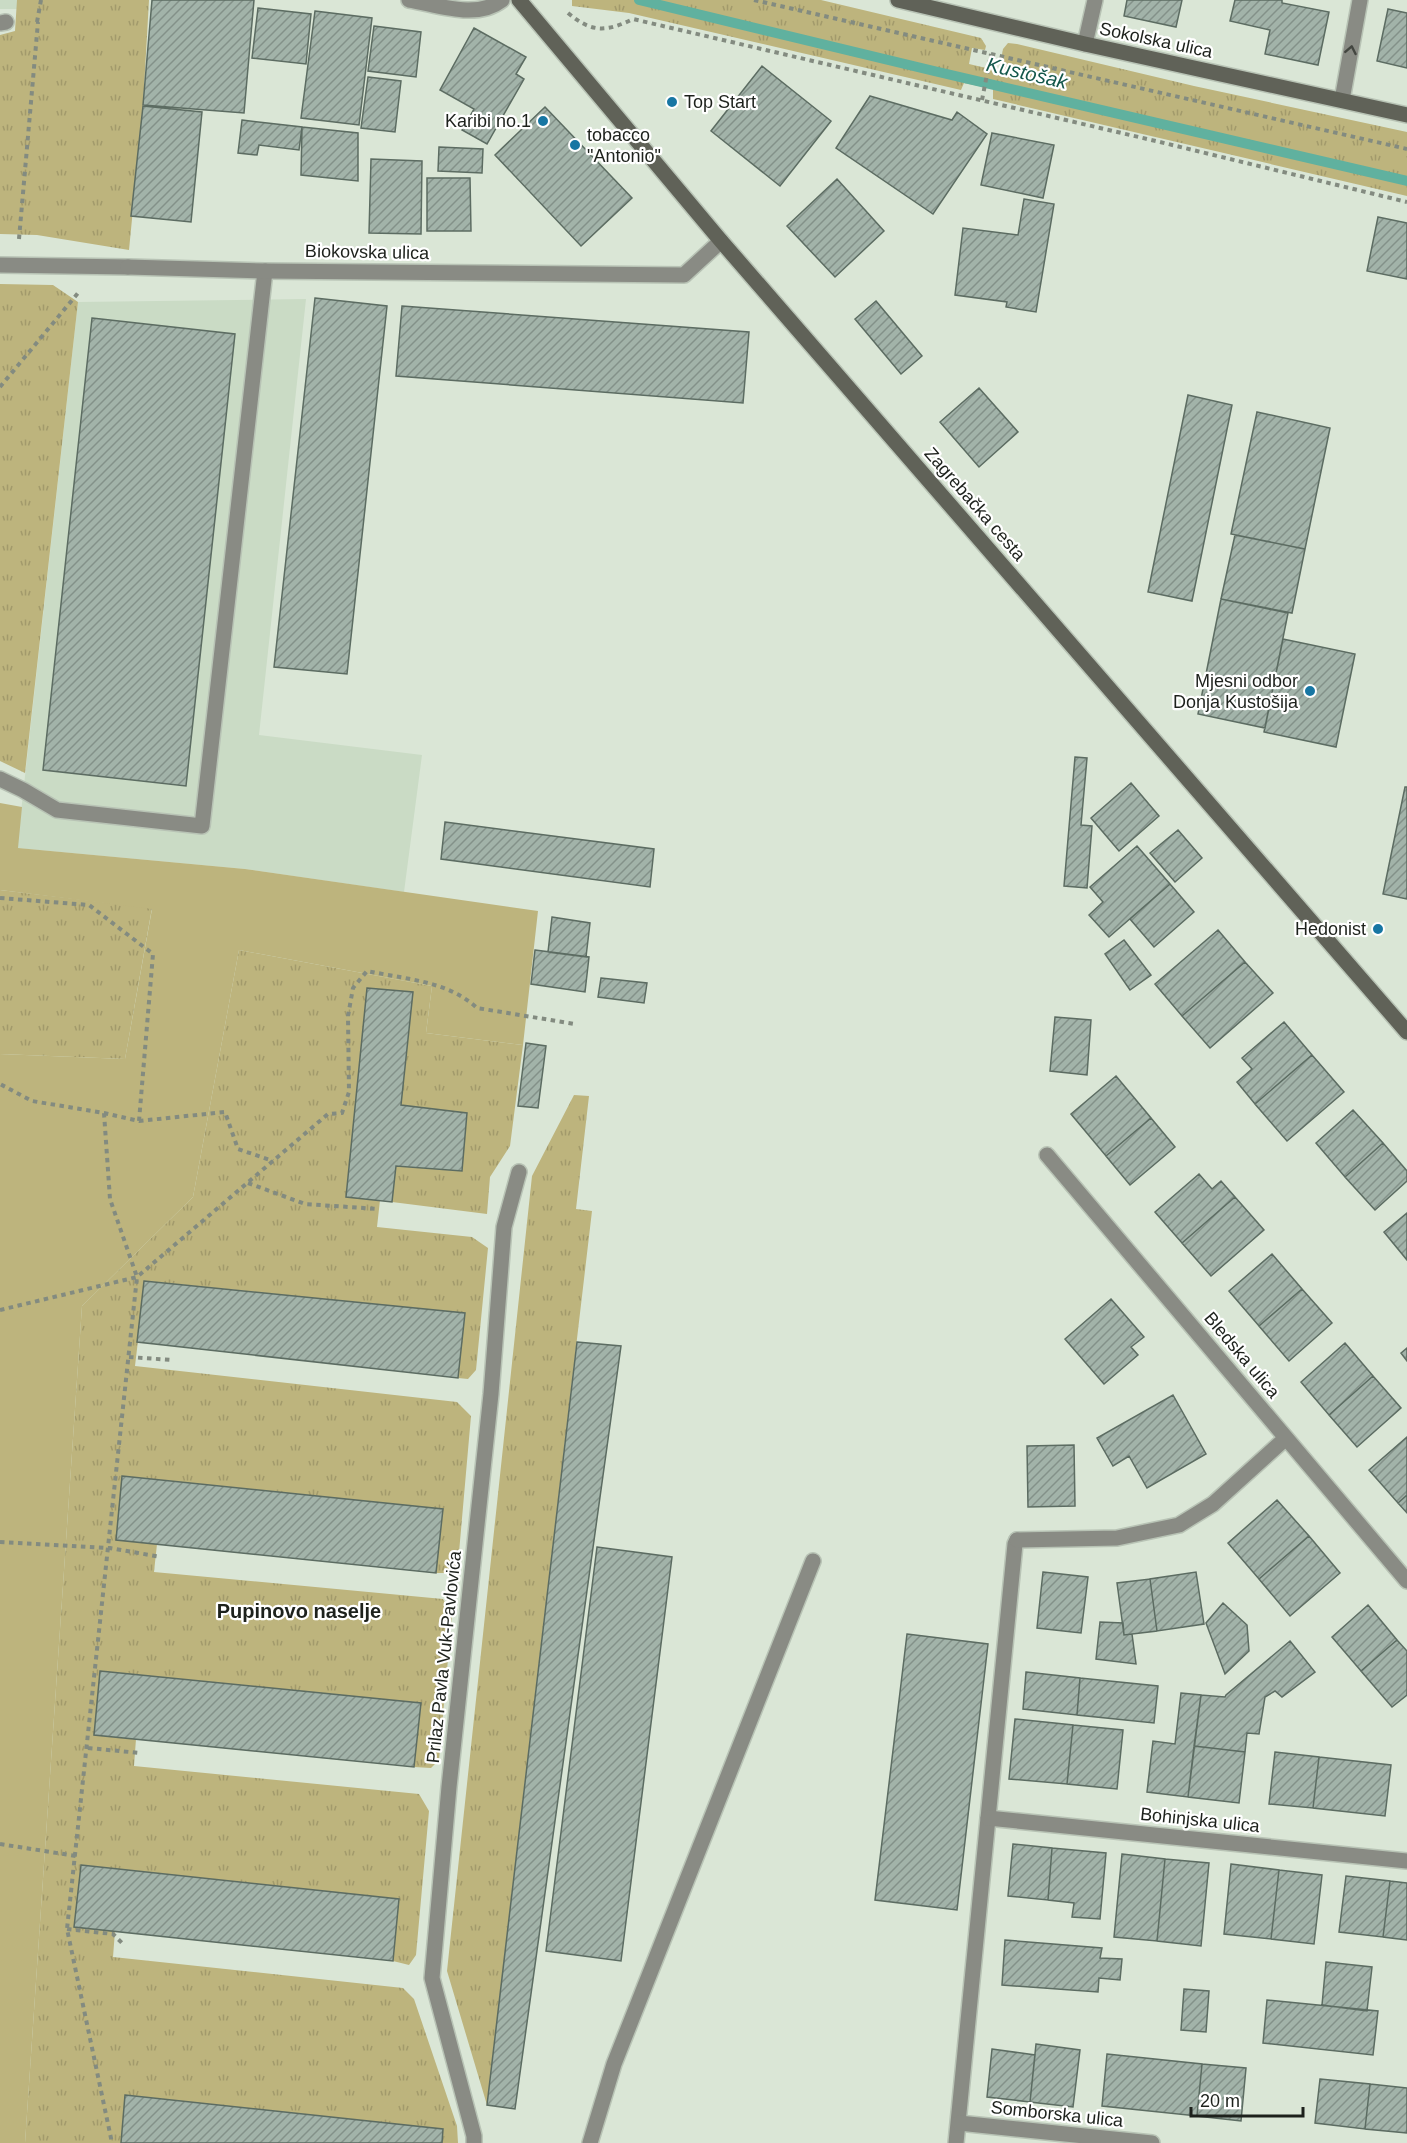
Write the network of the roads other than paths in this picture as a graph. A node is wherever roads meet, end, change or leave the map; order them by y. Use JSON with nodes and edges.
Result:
{"nodes":[{"id":1,"x":409,"y":0,"type":"edge"},
{"id":2,"x":502,"y":0,"type":"edge"},
{"id":3,"x":519,"y":0,"type":"edge"},
{"id":4,"x":898,"y":0,"type":"edge"},
{"id":5,"x":1095,"y":0,"type":"edge"},
{"id":6,"x":1360,"y":0,"type":"edge"},
{"id":7,"x":1085,"y":44,"type":"junction"},
{"id":8,"x":1342,"y":100,"type":"junction"},
{"id":9,"x":1407,"y":115,"type":"edge"},
{"id":10,"x":721,"y":241,"type":"junction"},
{"id":11,"x":0,"y":265,"type":"edge"},
{"id":12,"x":265,"y":271,"type":"junction"},
{"id":13,"x":0,"y":779,"type":"edge"},
{"id":14,"x":1406,"y":1030,"type":"edge"},
{"id":15,"x":1047,"y":1155,"type":"dead end"},
{"id":16,"x":519,"y":1172,"type":"dead end"},
{"id":17,"x":1286,"y":1438,"type":"junction"},
{"id":18,"x":813,"y":1561,"type":"dead end"},
{"id":19,"x":1407,"y":1581,"type":"edge"},
{"id":20,"x":988,"y":1818,"type":"junction"},
{"id":21,"x":1407,"y":1861,"type":"edge"},
{"id":22,"x":958,"y":2123,"type":"junction"},
{"id":23,"x":474,"y":2143,"type":"edge"},
{"id":24,"x":590,"y":2143,"type":"edge"},
{"id":25,"x":956,"y":2143,"type":"edge"},
{"id":26,"x":1152,"y":2143,"type":"edge"}],
"edges":[{"from":1,"to":2,"type":"street"},
{"from":3,"to":10,"type":"street","name":"Zagrebačka cesta"},
{"from":4,"to":7,"type":"street","name":"Sokolska ulica"},
{"from":5,"to":7,"type":"street"},
{"from":8,"to":6,"type":"street","one_way":true},
{"from":7,"to":8,"type":"street","name":"Sokolska ulica"},
{"from":8,"to":9,"type":"street","name":"Sokolska ulica"},
{"from":10,"to":12,"type":"street","name":"Biokovska ulica"},
{"from":10,"to":14,"type":"street","name":"Zagrebačka cesta"},
{"from":11,"to":12,"type":"street","name":"Biokovska ulica"},
{"from":12,"to":13,"type":"street"},
{"from":15,"to":17,"type":"street","name":"Bledska ulica"},
{"from":16,"to":23,"type":"street","name":"Prilaz Pavla Vuk-Pavlovića"},
{"from":17,"to":19,"type":"street","name":"Bledska ulica"},
{"from":17,"to":20,"type":"street"},
{"from":18,"to":24,"type":"street"},
{"from":20,"to":21,"type":"street","name":"Bohinjska ulica"},
{"from":20,"to":22,"type":"street"},
{"from":22,"to":25,"type":"street"},
{"from":22,"to":26,"type":"street","name":"Somborska ulica"}]}
